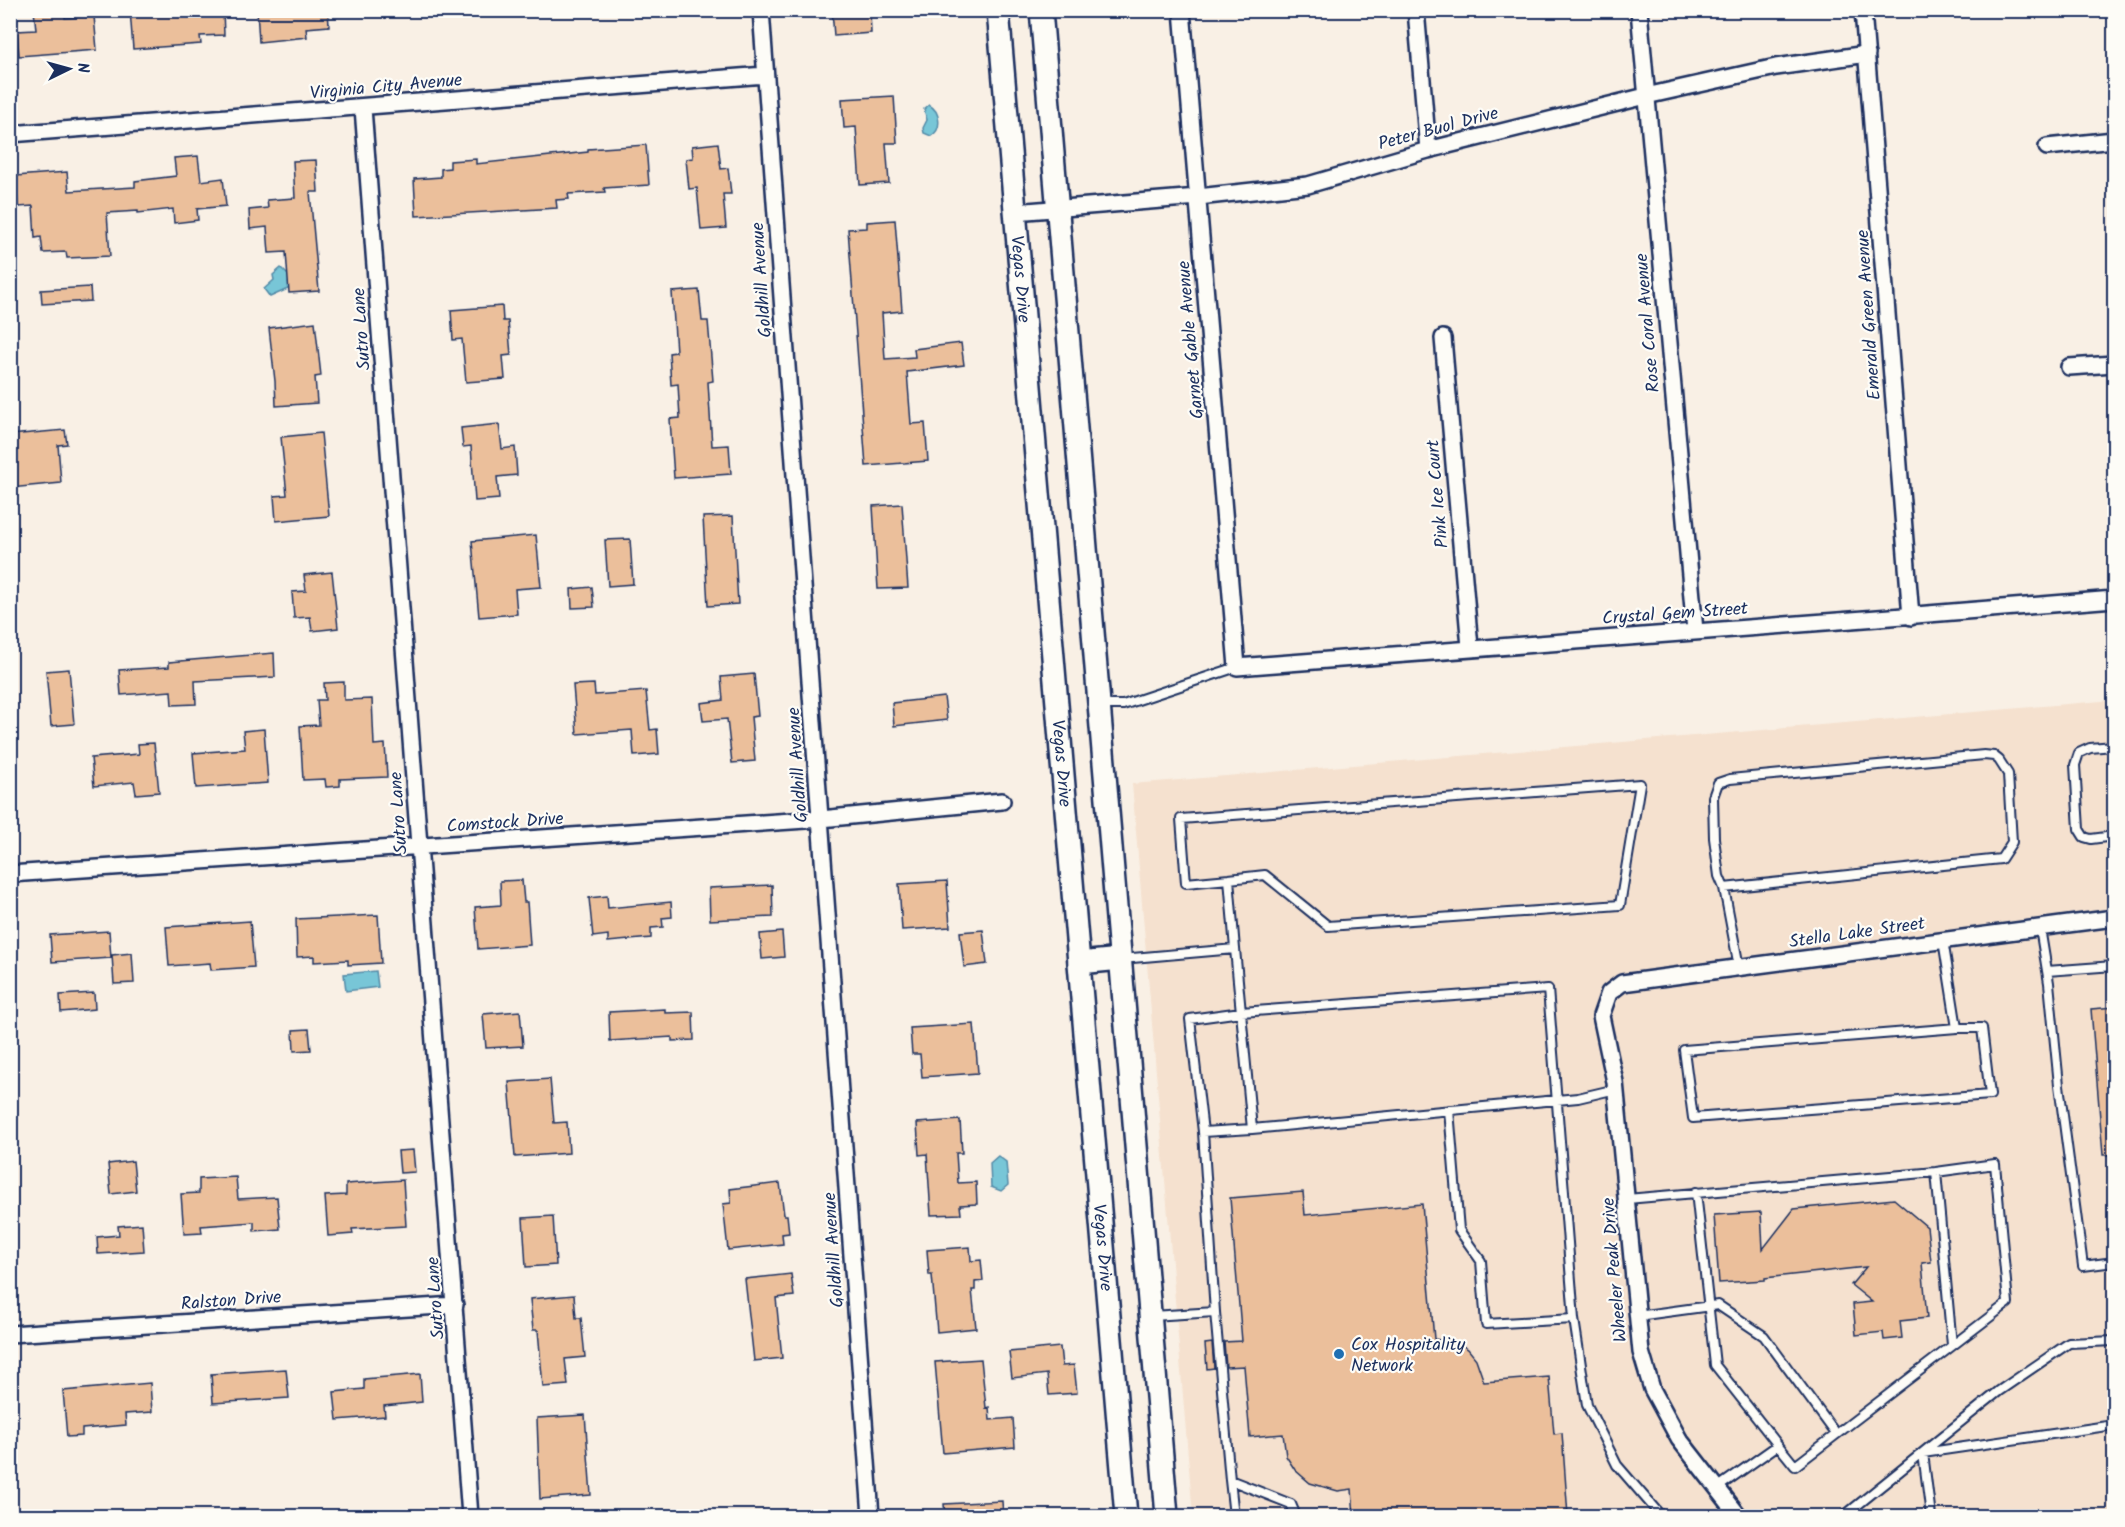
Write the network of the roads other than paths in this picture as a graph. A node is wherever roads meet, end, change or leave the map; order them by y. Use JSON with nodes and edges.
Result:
{"nodes":[{"id":1,"x":761,"y":10,"type":"edge"},
{"id":2,"x":998,"y":10,"type":"edge"},
{"id":3,"x":1041,"y":10,"type":"edge"},
{"id":4,"x":1182,"y":10,"type":"edge"},
{"id":5,"x":1416,"y":10,"type":"edge"},
{"id":6,"x":1639,"y":10,"type":"edge"},
{"id":7,"x":1863,"y":10,"type":"edge"},
{"id":8,"x":1867,"y":54,"type":"junction"},
{"id":9,"x":765,"y":75,"type":"junction"},
{"id":10,"x":1646,"y":96,"type":"junction"},
{"id":11,"x":363,"y":108,"type":"junction"},
{"id":12,"x":10,"y":134,"type":"edge"},
{"id":13,"x":2115,"y":140,"type":"edge"},
{"id":14,"x":2047,"y":147,"type":"dead end"},
{"id":15,"x":1428,"y":150,"type":"junction"},
{"id":16,"x":1198,"y":197,"type":"junction"},
{"id":17,"x":1058,"y":208,"type":"junction"},
{"id":18,"x":1015,"y":212,"type":"junction"},
{"id":19,"x":1443,"y":338,"type":"dead end"},
{"id":20,"x":2115,"y":364,"type":"edge"},
{"id":21,"x":2068,"y":368,"type":"dead end"},
{"id":22,"x":2115,"y":599,"type":"edge"},
{"id":23,"x":1911,"y":616,"type":"junction"},
{"id":24,"x":1695,"y":631,"type":"junction"},
{"id":25,"x":1470,"y":647,"type":"junction"},
{"id":26,"x":1237,"y":667,"type":"junction"},
{"id":27,"x":1100,"y":705,"type":"junction"},
{"id":28,"x":2115,"y":746,"type":"edge"},
{"id":29,"x":1002,"y":801,"type":"dead end"},
{"id":30,"x":821,"y":819,"type":"junction"},
{"id":31,"x":2115,"y":836,"type":"edge"},
{"id":32,"x":421,"y":847,"type":"junction"},
{"id":33,"x":10,"y":874,"type":"edge"},
{"id":34,"x":1229,"y":879,"type":"junction"},
{"id":35,"x":1724,"y":888,"type":"junction"},
{"id":36,"x":2115,"y":918,"type":"edge"},
{"id":37,"x":2040,"y":928,"type":"junction"},
{"id":38,"x":1943,"y":940,"type":"junction"},
{"id":39,"x":1235,"y":949,"type":"junction"},
{"id":40,"x":1121,"y":959,"type":"junction"},
{"id":41,"x":1079,"y":963,"type":"junction"},
{"id":42,"x":2115,"y":966,"type":"edge"},
{"id":43,"x":1739,"y":967,"type":"junction"},
{"id":44,"x":2047,"y":971,"type":"junction"},
{"id":45,"x":1609,"y":993,"type":"joint"},
{"id":46,"x":1241,"y":1012,"type":"junction"},
{"id":47,"x":1957,"y":1028,"type":"junction"},
{"id":48,"x":1616,"y":1089,"type":"junction"},
{"id":49,"x":1557,"y":1100,"type":"junction"},
{"id":50,"x":1449,"y":1110,"type":"junction"},
{"id":51,"x":1251,"y":1129,"type":"junction"},
{"id":52,"x":1203,"y":1132,"type":"junction"},
{"id":53,"x":1936,"y":1172,"type":"junction"},
{"id":54,"x":1696,"y":1192,"type":"junction"},
{"id":55,"x":1627,"y":1199,"type":"junction"},
{"id":56,"x":2115,"y":1262,"type":"edge"},
{"id":57,"x":455,"y":1305,"type":"junction"},
{"id":58,"x":1707,"y":1307,"type":"junction"},
{"id":59,"x":1215,"y":1312,"type":"junction"},
{"id":60,"x":1637,"y":1316,"type":"junction"},
{"id":61,"x":1150,"y":1317,"type":"junction"},
{"id":62,"x":1574,"y":1319,"type":"junction"},
{"id":63,"x":10,"y":1334,"type":"edge"},
{"id":64,"x":2115,"y":1341,"type":"edge"},
{"id":65,"x":1952,"y":1345,"type":"junction"},
{"id":66,"x":2115,"y":1425,"type":"edge"},
{"id":67,"x":1836,"y":1434,"type":"junction"},
{"id":68,"x":1778,"y":1445,"type":"junction"},
{"id":69,"x":1923,"y":1453,"type":"junction"},
{"id":70,"x":1230,"y":1480,"type":"junction"},
{"id":71,"x":1717,"y":1488,"type":"junction"},
{"id":72,"x":470,"y":1516,"type":"edge"},
{"id":73,"x":871,"y":1516,"type":"edge"},
{"id":74,"x":1126,"y":1516,"type":"edge"},
{"id":75,"x":1167,"y":1516,"type":"edge"},
{"id":76,"x":1234,"y":1516,"type":"edge"},
{"id":77,"x":1296,"y":1516,"type":"edge"},
{"id":78,"x":1661,"y":1516,"type":"edge"},
{"id":79,"x":1739,"y":1516,"type":"edge"},
{"id":80,"x":1844,"y":1516,"type":"edge"},
{"id":81,"x":1931,"y":1516,"type":"edge"}],
"edges":[{"from":1,"to":9,"type":"street","name":"Goldhill Avenue"},
{"from":2,"to":18,"type":"main road","name":"Vegas Drive"},
{"from":3,"to":17,"type":"main road"},
{"from":4,"to":16,"type":"street","name":"Garnet Gable Avenue"},
{"from":5,"to":15,"type":"street"},
{"from":6,"to":10,"type":"street","name":"Rose Coral Avenue"},
{"from":7,"to":8,"type":"street","name":"Emerald Green Avenue"},
{"from":8,"to":10,"type":"street","name":"Peter Buol Drive"},
{"from":8,"to":23,"type":"street","name":"Emerald Green Avenue"},
{"from":9,"to":11,"type":"street","name":"Virginia City Avenue"},
{"from":9,"to":30,"type":"street","name":"Goldhill Avenue"},
{"from":10,"to":15,"type":"street","name":"Peter Buol Drive"},
{"from":10,"to":24,"type":"street","name":"Rose Coral Avenue"},
{"from":11,"to":12,"type":"street","name":"Virginia City Avenue"},
{"from":11,"to":32,"type":"street","name":"Sutro Lane"},
{"from":13,"to":14,"type":"street"},
{"from":15,"to":16,"type":"street","name":"Peter Buol Drive"},
{"from":16,"to":17,"type":"street","name":"Peter Buol Drive"},
{"from":16,"to":26,"type":"street","name":"Garnet Gable Avenue"},
{"from":17,"to":18,"type":"street","name":"Peter Buol Drive"},
{"from":17,"to":27,"type":"main road"},
{"from":18,"to":41,"type":"main road","name":"Vegas Drive"},
{"from":19,"to":25,"type":"street","name":"Pink Ice Court"},
{"from":20,"to":21,"type":"street"},
{"from":22,"to":23,"type":"street","name":"Crystal Gem Street"},
{"from":23,"to":24,"type":"street","name":"Crystal Gem Street"},
{"from":24,"to":25,"type":"street","name":"Crystal Gem Street"},
{"from":25,"to":26,"type":"street","name":"Crystal Gem Street"},
{"from":26,"to":27,"type":"lane"},
{"from":27,"to":40,"type":"main road"},
{"from":28,"to":31,"type":"lane"},
{"from":29,"to":30,"type":"street","name":"Comstock Drive"},
{"from":30,"to":32,"type":"street","name":"Comstock Drive"},
{"from":30,"to":73,"type":"street","name":"Goldhill Avenue"},
{"from":32,"to":33,"type":"street","name":"Comstock Drive"},
{"from":32,"to":57,"type":"street","name":"Sutro Lane"},
{"from":34,"to":34,"type":"lane"},
{"from":34,"to":39,"type":"lane"},
{"from":35,"to":35,"type":"lane"},
{"from":35,"to":43,"type":"lane"},
{"from":36,"to":37,"type":"street","name":"Stella Lake Street"},
{"from":37,"to":38,"type":"street","name":"Stella Lake Street"},
{"from":37,"to":44,"type":"lane"},
{"from":38,"to":43,"type":"street","name":"Stella Lake Street"},
{"from":38,"to":47,"type":"lane"},
{"from":39,"to":40,"type":"lane"},
{"from":39,"to":46,"type":"lane"},
{"from":40,"to":41,"type":"main road"},
{"from":40,"to":61,"type":"main road"},
{"from":41,"to":74,"type":"main road","name":"Vegas Drive"},
{"from":42,"to":44,"type":"lane"},
{"from":43,"to":45,"type":"street","name":"Stella Lake Street"},
{"from":44,"to":56,"type":"lane"},
{"from":45,"to":48,"type":"street","name":"Wheeler Peak Drive"},
{"from":46,"to":49,"type":"lane"},
{"from":46,"to":51,"type":"lane"},
{"from":46,"to":52,"type":"lane"},
{"from":47,"to":47,"type":"lane"},
{"from":48,"to":49,"type":"lane"},
{"from":48,"to":55,"type":"street","name":"Wheeler Peak Drive"},
{"from":49,"to":50,"type":"lane"},
{"from":49,"to":62,"type":"lane"},
{"from":50,"to":51,"type":"lane"},
{"from":50,"to":62,"type":"lane"},
{"from":51,"to":52,"type":"lane"},
{"from":52,"to":59,"type":"lane"},
{"from":53,"to":54,"type":"lane"},
{"from":53,"to":65,"type":"lane"},
{"from":53,"to":65,"type":"lane"},
{"from":54,"to":55,"type":"lane"},
{"from":54,"to":58,"type":"lane"},
{"from":55,"to":60,"type":"street","name":"Wheeler Peak Drive"},
{"from":57,"to":63,"type":"street","name":"Ralston Drive"},
{"from":57,"to":72,"type":"street","name":"Sutro Lane"},
{"from":58,"to":60,"type":"lane"},
{"from":58,"to":67,"type":"lane"},
{"from":58,"to":68,"type":"lane"},
{"from":59,"to":61,"type":"lane"},
{"from":59,"to":70,"type":"lane"},
{"from":60,"to":71,"type":"street","name":"Wheeler Peak Drive"},
{"from":61,"to":75,"type":"main road"},
{"from":62,"to":78,"type":"lane"},
{"from":64,"to":69,"type":"lane"},
{"from":65,"to":67,"type":"lane"},
{"from":66,"to":69,"type":"lane"},
{"from":67,"to":68,"type":"lane"},
{"from":68,"to":71,"type":"lane"},
{"from":69,"to":80,"type":"lane"},
{"from":69,"to":81,"type":"lane"},
{"from":70,"to":76,"type":"lane"},
{"from":70,"to":77,"type":"lane"},
{"from":71,"to":79,"type":"street","name":"Wheeler Peak Drive"}]}
